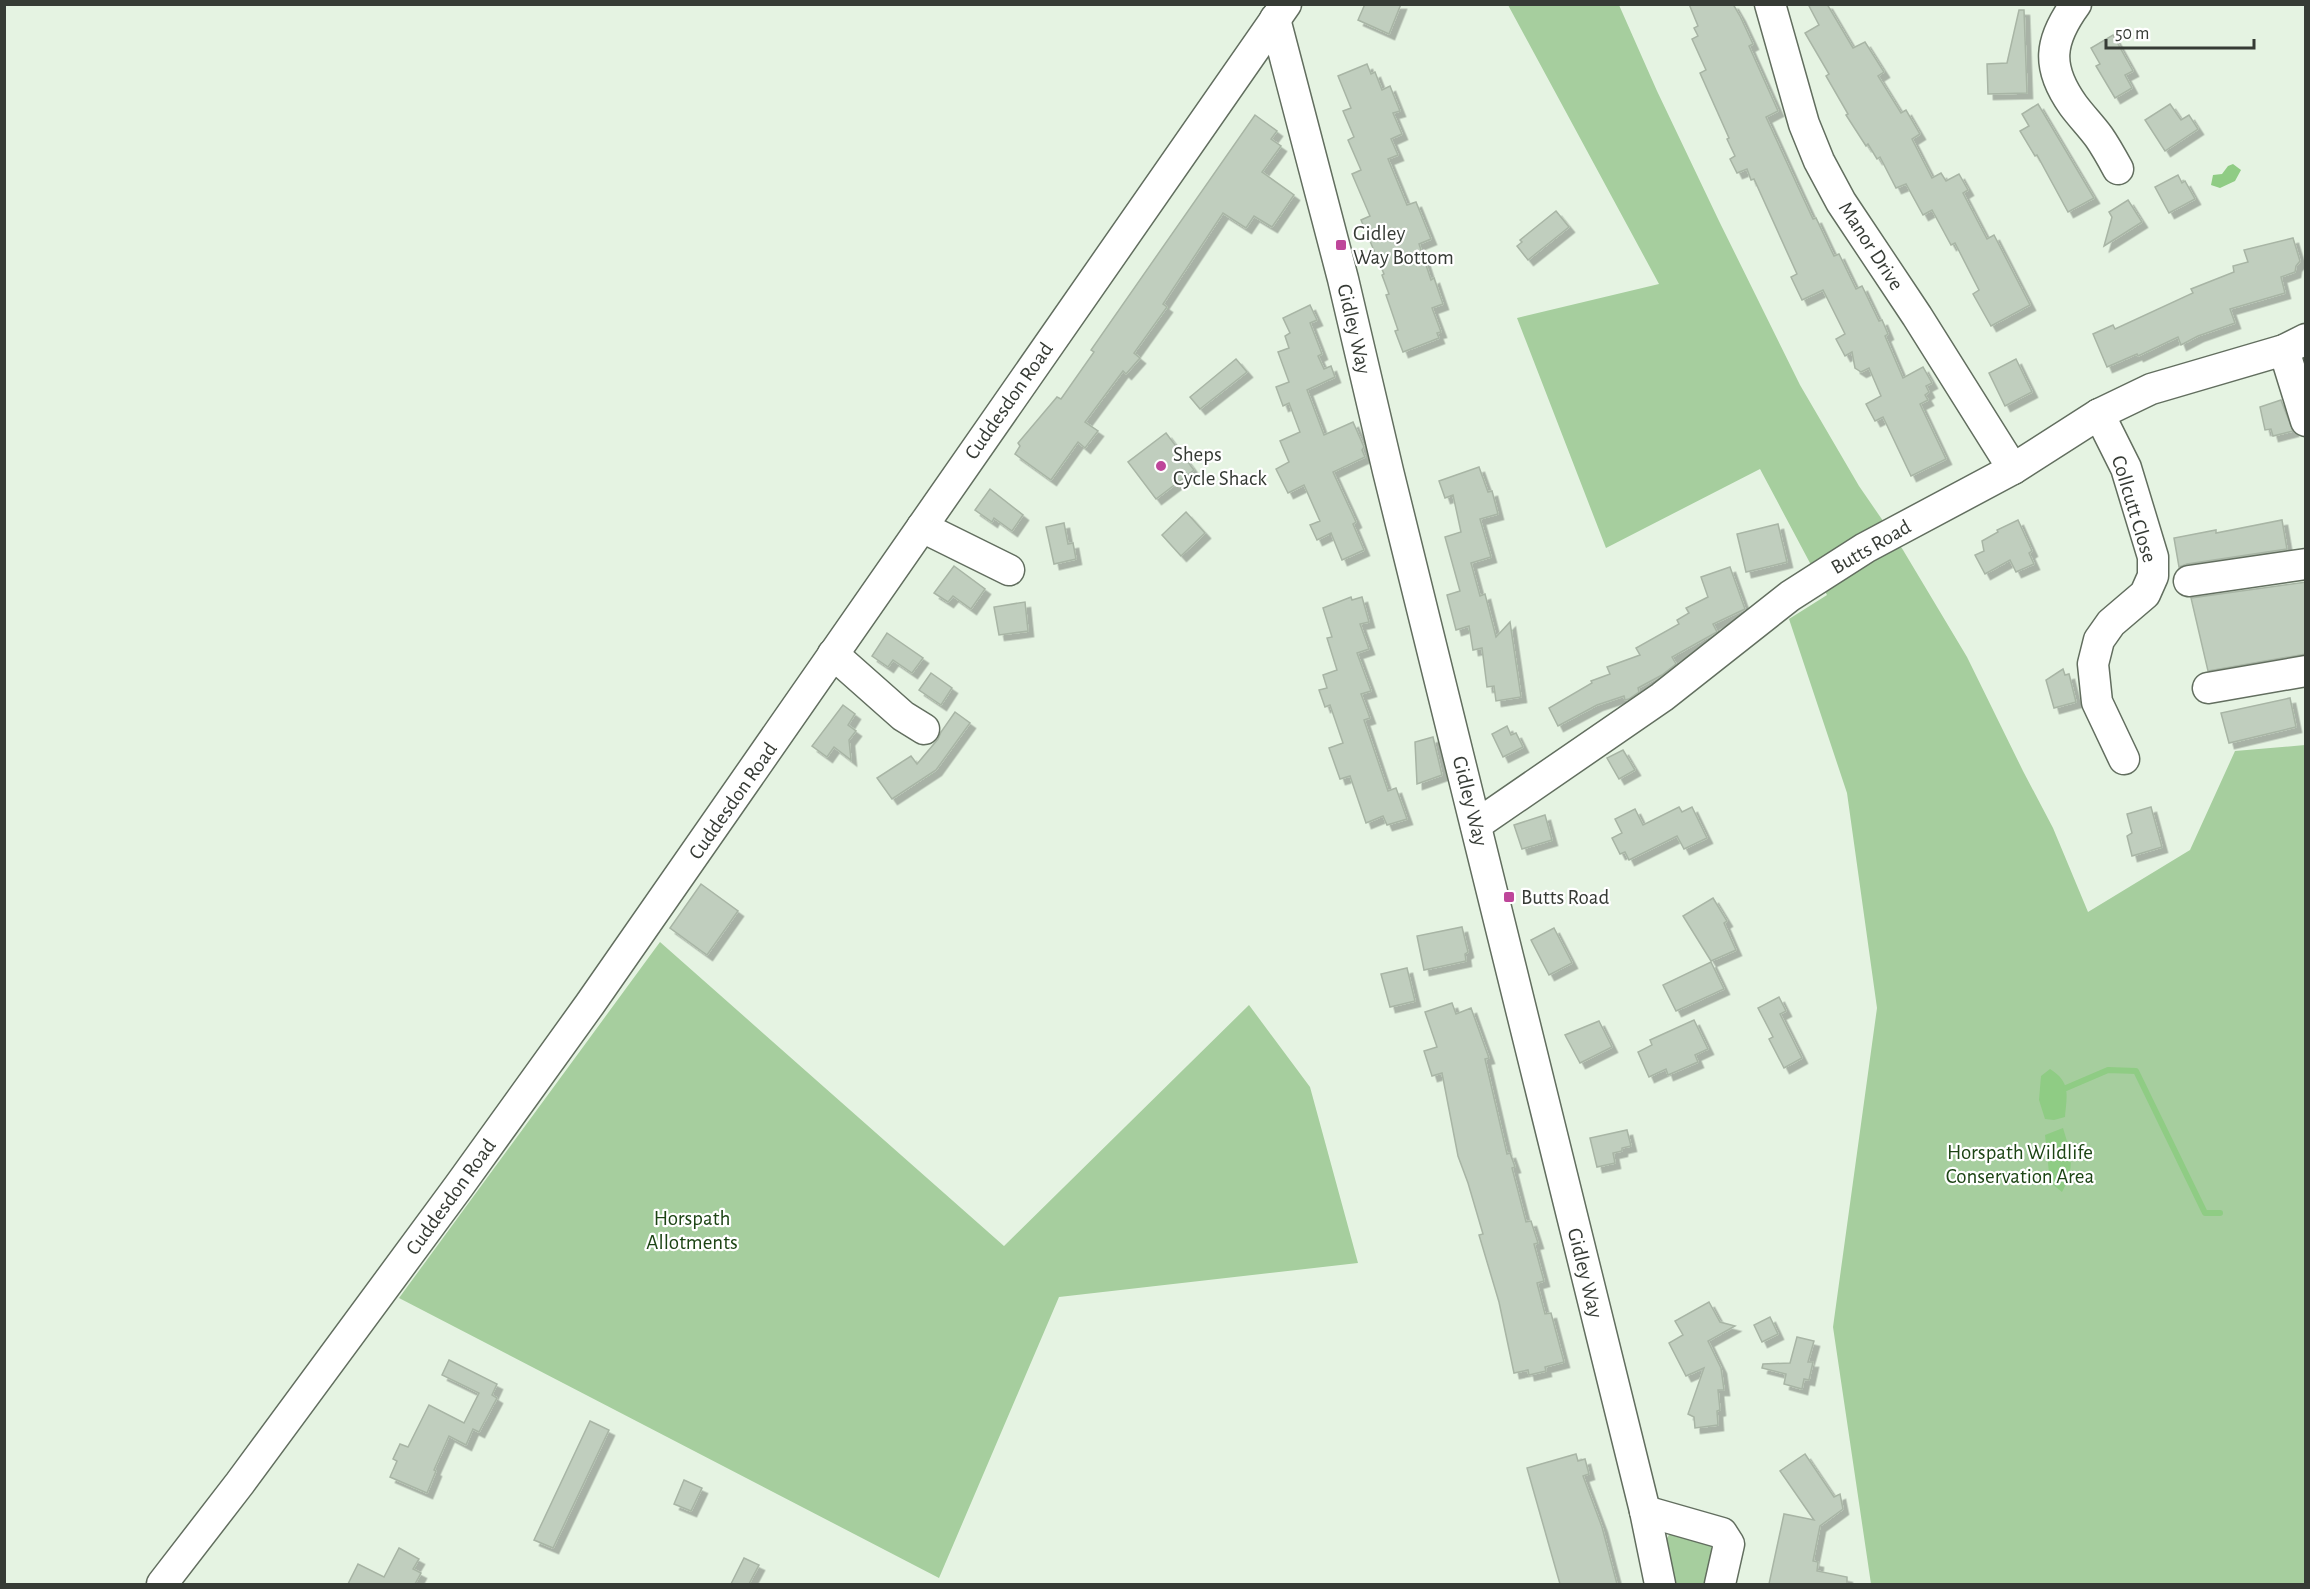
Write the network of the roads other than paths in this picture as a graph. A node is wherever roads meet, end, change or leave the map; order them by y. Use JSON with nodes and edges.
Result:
{"nodes":[{"id":1,"x":1770,"y":4,"type":"edge"},
{"id":2,"x":2076,"y":4,"type":"edge"},
{"id":3,"x":1280,"y":12,"type":"edge"},
{"id":4,"x":2118,"y":169,"type":"dead end"},
{"id":5,"x":2295,"y":344,"type":"edge"},
{"id":6,"x":2098,"y":414,"type":"junction"},
{"id":7,"x":2306,"y":422,"type":"edge"},
{"id":8,"x":2013,"y":469,"type":"junction"},
{"id":9,"x":922,"y":527,"type":"junction"},
{"id":10,"x":2306,"y":564,"type":"edge"},
{"id":11,"x":1009,"y":570,"type":"dead end"},
{"id":12,"x":2189,"y":581,"type":"dead end"},
{"id":13,"x":832,"y":654,"type":"junction"},
{"id":14,"x":2306,"y":671,"type":"edge"},
{"id":15,"x":2208,"y":688,"type":"dead end"},
{"id":16,"x":906,"y":727,"type":"dead end"},
{"id":17,"x":2124,"y":759,"type":"dead end"},
{"id":18,"x":1476,"y":825,"type":"junction"},
{"id":19,"x":1645,"y":1511,"type":"junction"},
{"id":20,"x":162,"y":1584,"type":"edge"},
{"id":21,"x":1660,"y":1584,"type":"edge"},
{"id":22,"x":1720,"y":1584,"type":"edge"}],
"edges":[{"from":1,"to":8,"type":"street","name":"Manor Drive"},
{"from":2,"to":4,"type":"street"},
{"from":3,"to":9,"type":"street","name":"Cuddesdon Road"},
{"from":3,"to":18,"type":"street","name":"Gidley Way"},
{"from":5,"to":6,"type":"street","name":"Butts Road"},
{"from":5,"to":7,"type":"street"},
{"from":6,"to":8,"type":"street","name":"Butts Road"},
{"from":6,"to":17,"type":"street","name":"Collcutt Close"},
{"from":8,"to":18,"type":"street","name":"Butts Road"},
{"from":9,"to":11,"type":"street"},
{"from":9,"to":13,"type":"street","name":"Cuddesdon Road"},
{"from":10,"to":12,"type":"street"},
{"from":13,"to":16,"type":"street"},
{"from":13,"to":20,"type":"street","name":"Cuddesdon Road"},
{"from":14,"to":15,"type":"street"},
{"from":18,"to":19,"type":"street","name":"Gidley Way"},
{"from":19,"to":21,"type":"street","name":"Gidley Way"},
{"from":19,"to":22,"type":"street"}]}
